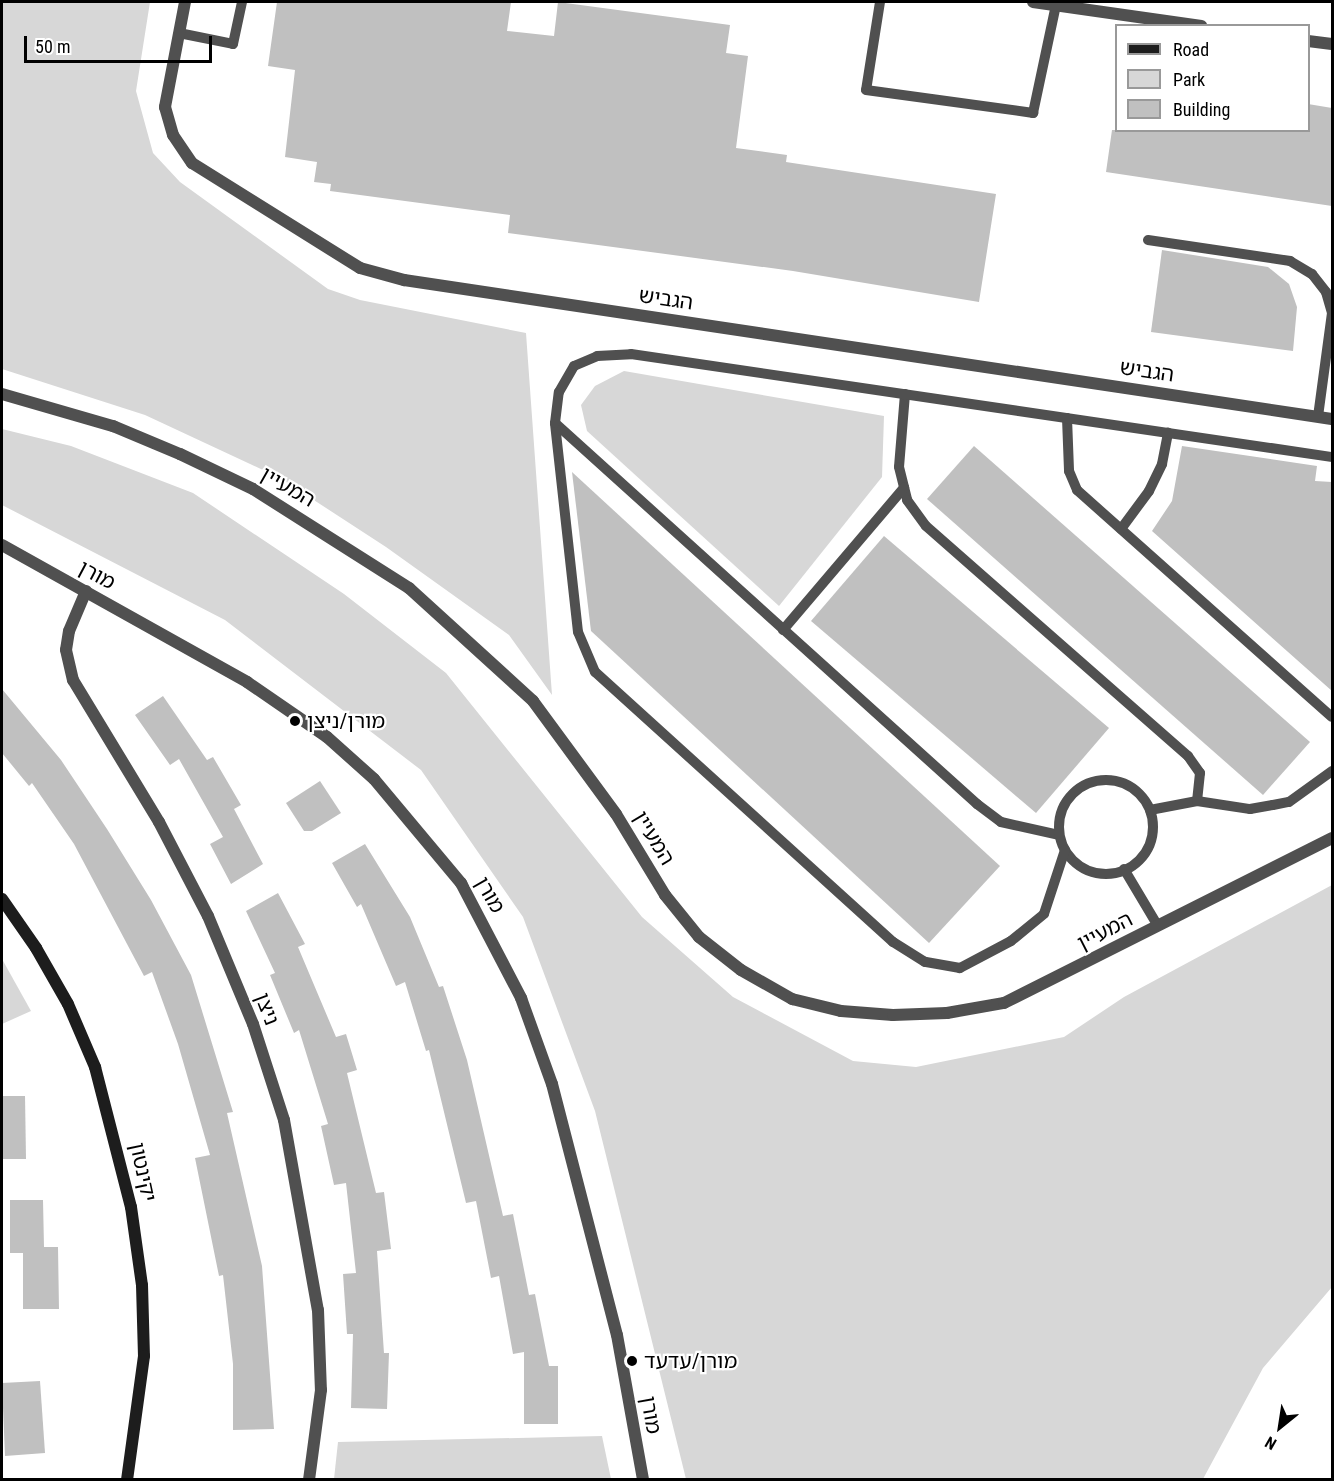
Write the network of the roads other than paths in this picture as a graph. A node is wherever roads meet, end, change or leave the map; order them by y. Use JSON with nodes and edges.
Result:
{"nodes":[{"id":1,"x":185,"y":2,"type":"edge"},
{"id":2,"x":242,"y":2,"type":"edge"},
{"id":3,"x":880,"y":2,"type":"edge"},
{"id":4,"x":1033,"y":2,"type":"edge"},
{"id":5,"x":1056,"y":5,"type":"junction"},
{"id":6,"x":1187,"y":24,"type":"edge"},
{"id":7,"x":179,"y":33,"type":"junction"},
{"id":8,"x":1310,"y":41,"type":"edge"},
{"id":9,"x":1332,"y":44,"type":"edge"},
{"id":10,"x":1148,"y":240,"type":"dead end"},
{"id":11,"x":2,"y":394,"type":"edge"},
{"id":12,"x":905,"y":394,"type":"junction"},
{"id":13,"x":1318,"y":416,"type":"junction"},
{"id":14,"x":1067,"y":418,"type":"junction"},
{"id":15,"x":1332,"y":419,"type":"edge"},
{"id":16,"x":555,"y":423,"type":"junction"},
{"id":17,"x":1168,"y":433,"type":"junction"},
{"id":18,"x":1332,"y":457,"type":"edge"},
{"id":19,"x":904,"y":489,"type":"junction"},
{"id":20,"x":1121,"y":529,"type":"junction"},
{"id":21,"x":2,"y":545,"type":"edge"},
{"id":22,"x":86,"y":591,"type":"junction"},
{"id":23,"x":783,"y":630,"type":"junction"},
{"id":24,"x":1332,"y":717,"type":"edge"},
{"id":25,"x":1332,"y":771,"type":"edge"},
{"id":26,"x":1197,"y":801,"type":"junction"},
{"id":27,"x":1150,"y":810,"type":"junction"},
{"id":28,"x":1059,"y":835,"type":"junction"},
{"id":29,"x":1332,"y":838,"type":"edge"},
{"id":30,"x":1065,"y":850,"type":"junction"},
{"id":31,"x":1124,"y":870,"type":"junction"},
{"id":32,"x":2,"y":899,"type":"edge"},
{"id":33,"x":1158,"y":926,"type":"junction"},
{"id":34,"x":127,"y":1479,"type":"edge"},
{"id":35,"x":309,"y":1479,"type":"edge"},
{"id":36,"x":643,"y":1479,"type":"edge"}],
"edges":[{"from":1,"to":7,"type":"street","name":"הגביש"},
{"from":2,"to":7,"type":"lane"},
{"from":3,"to":5,"type":"lane"},
{"from":4,"to":5,"type":"street"},
{"from":5,"to":6,"type":"street"},
{"from":7,"to":13,"type":"street","name":"הגביש"},
{"from":8,"to":9,"type":"street"},
{"from":10,"to":13,"type":"lane"},
{"from":11,"to":33,"type":"street","name":"המעיין"},
{"from":12,"to":14,"type":"lane"},
{"from":12,"to":16,"type":"lane"},
{"from":12,"to":19,"type":"lane"},
{"from":13,"to":15,"type":"street","name":"הגביש"},
{"from":14,"to":17,"type":"lane"},
{"from":14,"to":20,"type":"lane"},
{"from":16,"to":23,"type":"lane"},
{"from":16,"to":30,"type":"lane"},
{"from":17,"to":18,"type":"lane"},
{"from":17,"to":20,"type":"lane"},
{"from":19,"to":23,"type":"lane"},
{"from":19,"to":26,"type":"lane"},
{"from":20,"to":24,"type":"lane"},
{"from":21,"to":22,"type":"street","name":"מורן"},
{"from":22,"to":35,"type":"street","name":"ניצן"},
{"from":22,"to":36,"type":"street","name":"מורן"},
{"from":23,"to":28,"type":"lane"},
{"from":25,"to":26,"type":"lane"},
{"from":26,"to":27,"type":"lane"},
{"from":27,"to":28,"type":"lane"},
{"from":27,"to":31,"type":"lane"},
{"from":28,"to":30,"type":"lane"},
{"from":29,"to":33,"type":"street","name":"המעיין"},
{"from":30,"to":31,"type":"lane"},
{"from":31,"to":33,"type":"lane"},
{"from":32,"to":34,"type":"street","name":"יקינטון"}]}
